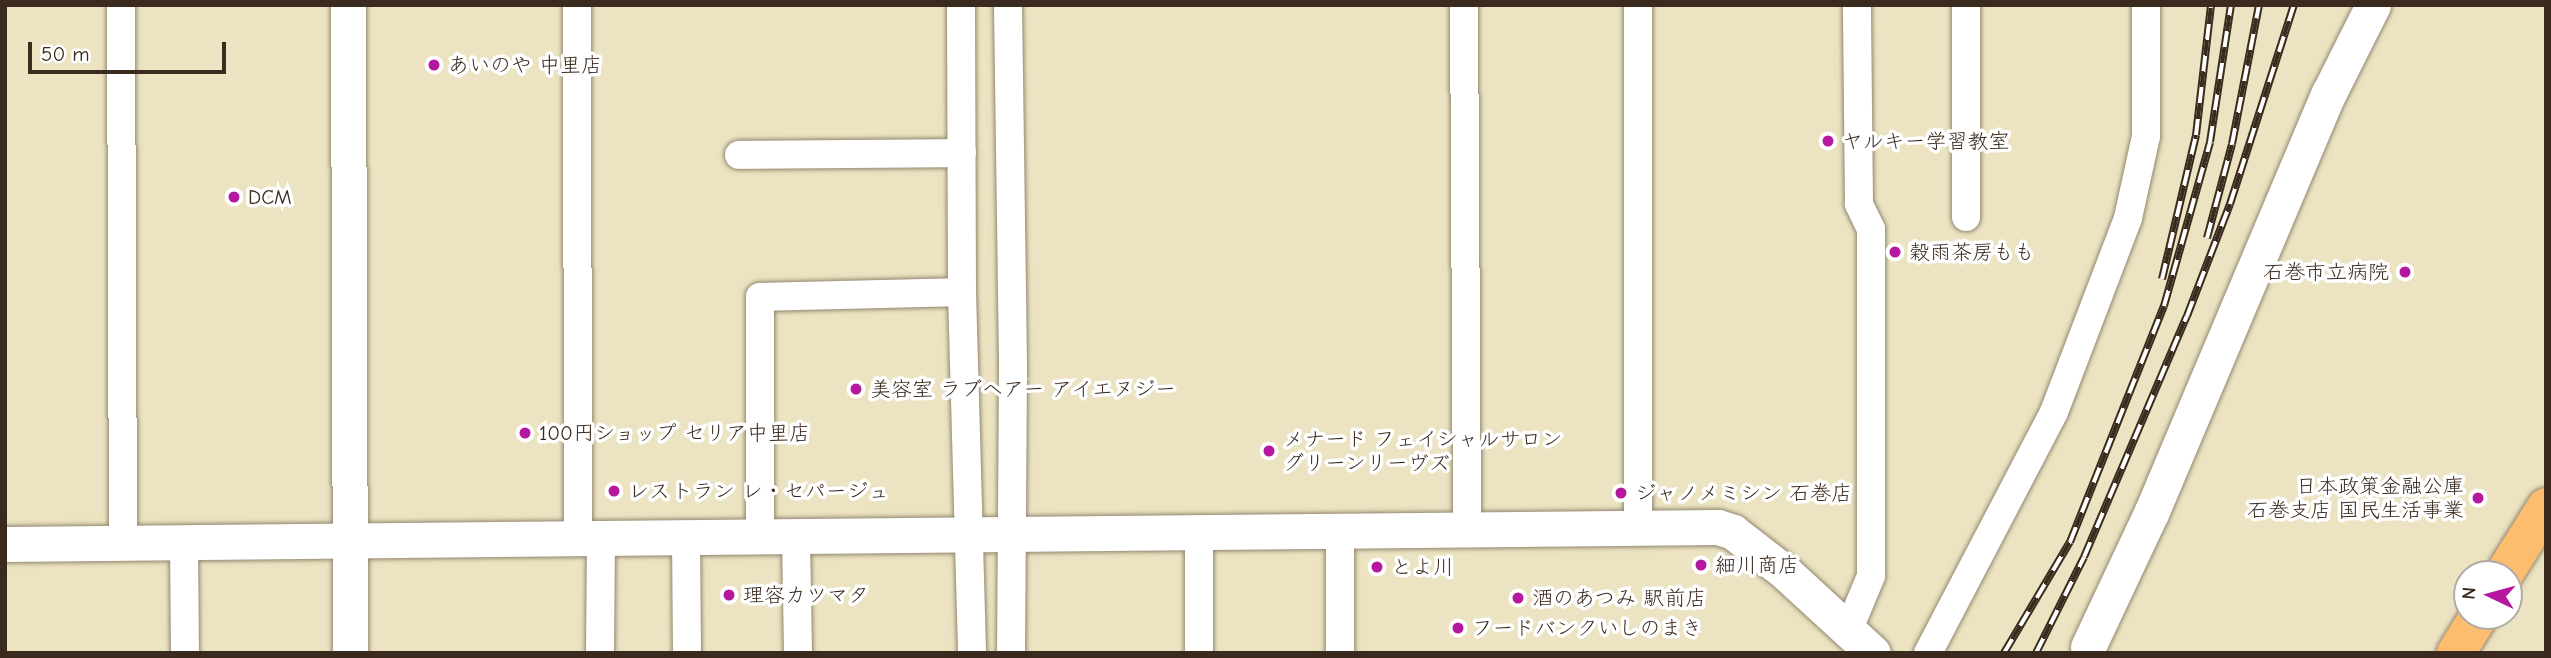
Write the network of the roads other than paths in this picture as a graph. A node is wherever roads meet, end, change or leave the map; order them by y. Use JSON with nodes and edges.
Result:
{"nodes":[{"id":1,"x":121,"y":5,"type":"edge"},
{"id":2,"x":348,"y":5,"type":"edge"},
{"id":3,"x":577,"y":5,"type":"edge"},
{"id":4,"x":961,"y":5,"type":"edge"},
{"id":5,"x":1008,"y":5,"type":"edge"},
{"id":6,"x":1464,"y":5,"type":"edge"},
{"id":7,"x":1638,"y":5,"type":"edge"},
{"id":8,"x":1857,"y":5,"type":"edge"},
{"id":9,"x":1966,"y":5,"type":"edge"},
{"id":10,"x":2146,"y":5,"type":"edge"},
{"id":11,"x":2373,"y":5,"type":"edge"},
{"id":12,"x":962,"y":153,"type":"junction"},
{"id":13,"x":739,"y":155,"type":"dead end"},
{"id":14,"x":1966,"y":217,"type":"dead end"},
{"id":15,"x":962,"y":292,"type":"junction"},
{"id":16,"x":2546,"y":507,"type":"edge"},
{"id":17,"x":1638,"y":529,"type":"junction"},
{"id":18,"x":1467,"y":531,"type":"junction"},
{"id":19,"x":1340,"y":533,"type":"junction"},
{"id":20,"x":1199,"y":534,"type":"junction"},
{"id":21,"x":971,"y":537,"type":"junction"},
{"id":22,"x":1011,"y":537,"type":"junction"},
{"id":23,"x":686,"y":538,"type":"junction"},
{"id":24,"x":796,"y":538,"type":"junction"},
{"id":25,"x":589,"y":539,"type":"junction"},
{"id":26,"x":760,"y":539,"type":"junction"},
{"id":27,"x":350,"y":541,"type":"junction"},
{"id":28,"x":184,"y":542,"type":"junction"},
{"id":29,"x":123,"y":543,"type":"junction"},
{"id":30,"x":5,"y":544,"type":"edge"},
{"id":31,"x":2513,"y":560,"type":"edge"},
{"id":32,"x":2470,"y":630,"type":"edge"},
{"id":33,"x":1860,"y":642,"type":"edge"},
{"id":34,"x":2088,"y":651,"type":"edge"},
{"id":35,"x":2457,"y":652,"type":"edge"},
{"id":36,"x":185,"y":653,"type":"edge"},
{"id":37,"x":350,"y":653,"type":"edge"},
{"id":38,"x":600,"y":653,"type":"edge"},
{"id":39,"x":687,"y":653,"type":"edge"},
{"id":40,"x":798,"y":653,"type":"edge"},
{"id":41,"x":972,"y":653,"type":"edge"},
{"id":42,"x":1011,"y":653,"type":"edge"},
{"id":43,"x":1199,"y":653,"type":"edge"},
{"id":44,"x":1340,"y":653,"type":"edge"},
{"id":45,"x":1928,"y":653,"type":"edge"}],
"edges":[{"from":1,"to":29,"type":"street"},
{"from":2,"to":27,"type":"street"},
{"from":3,"to":25,"type":"street"},
{"from":4,"to":12,"type":"street"},
{"from":5,"to":22,"type":"street"},
{"from":6,"to":18,"type":"street"},
{"from":7,"to":17,"type":"street"},
{"from":8,"to":33,"type":"street"},
{"from":9,"to":14,"type":"street"},
{"from":10,"to":45,"type":"street"},
{"from":11,"to":34,"type":"street"},
{"from":12,"to":13,"type":"street"},
{"from":12,"to":15,"type":"street"},
{"from":15,"to":21,"type":"street"},
{"from":15,"to":26,"type":"street"},
{"from":16,"to":31,"type":"highway"},
{"from":17,"to":18,"type":"street"},
{"from":17,"to":33,"type":"street"},
{"from":18,"to":19,"type":"street"},
{"from":19,"to":20,"type":"street"},
{"from":19,"to":44,"type":"street"},
{"from":20,"to":22,"type":"street"},
{"from":20,"to":43,"type":"street"},
{"from":21,"to":22,"type":"street"},
{"from":21,"to":24,"type":"street"},
{"from":21,"to":41,"type":"street"},
{"from":22,"to":42,"type":"street"},
{"from":23,"to":25,"type":"street"},
{"from":23,"to":26,"type":"street"},
{"from":23,"to":39,"type":"street"},
{"from":24,"to":26,"type":"street"},
{"from":24,"to":40,"type":"street"},
{"from":25,"to":27,"type":"street"},
{"from":25,"to":38,"type":"street"},
{"from":27,"to":28,"type":"street"},
{"from":27,"to":37,"type":"street"},
{"from":28,"to":29,"type":"street"},
{"from":28,"to":36,"type":"street"},
{"from":29,"to":30,"type":"street"},
{"from":32,"to":35,"type":"highway"}]}
